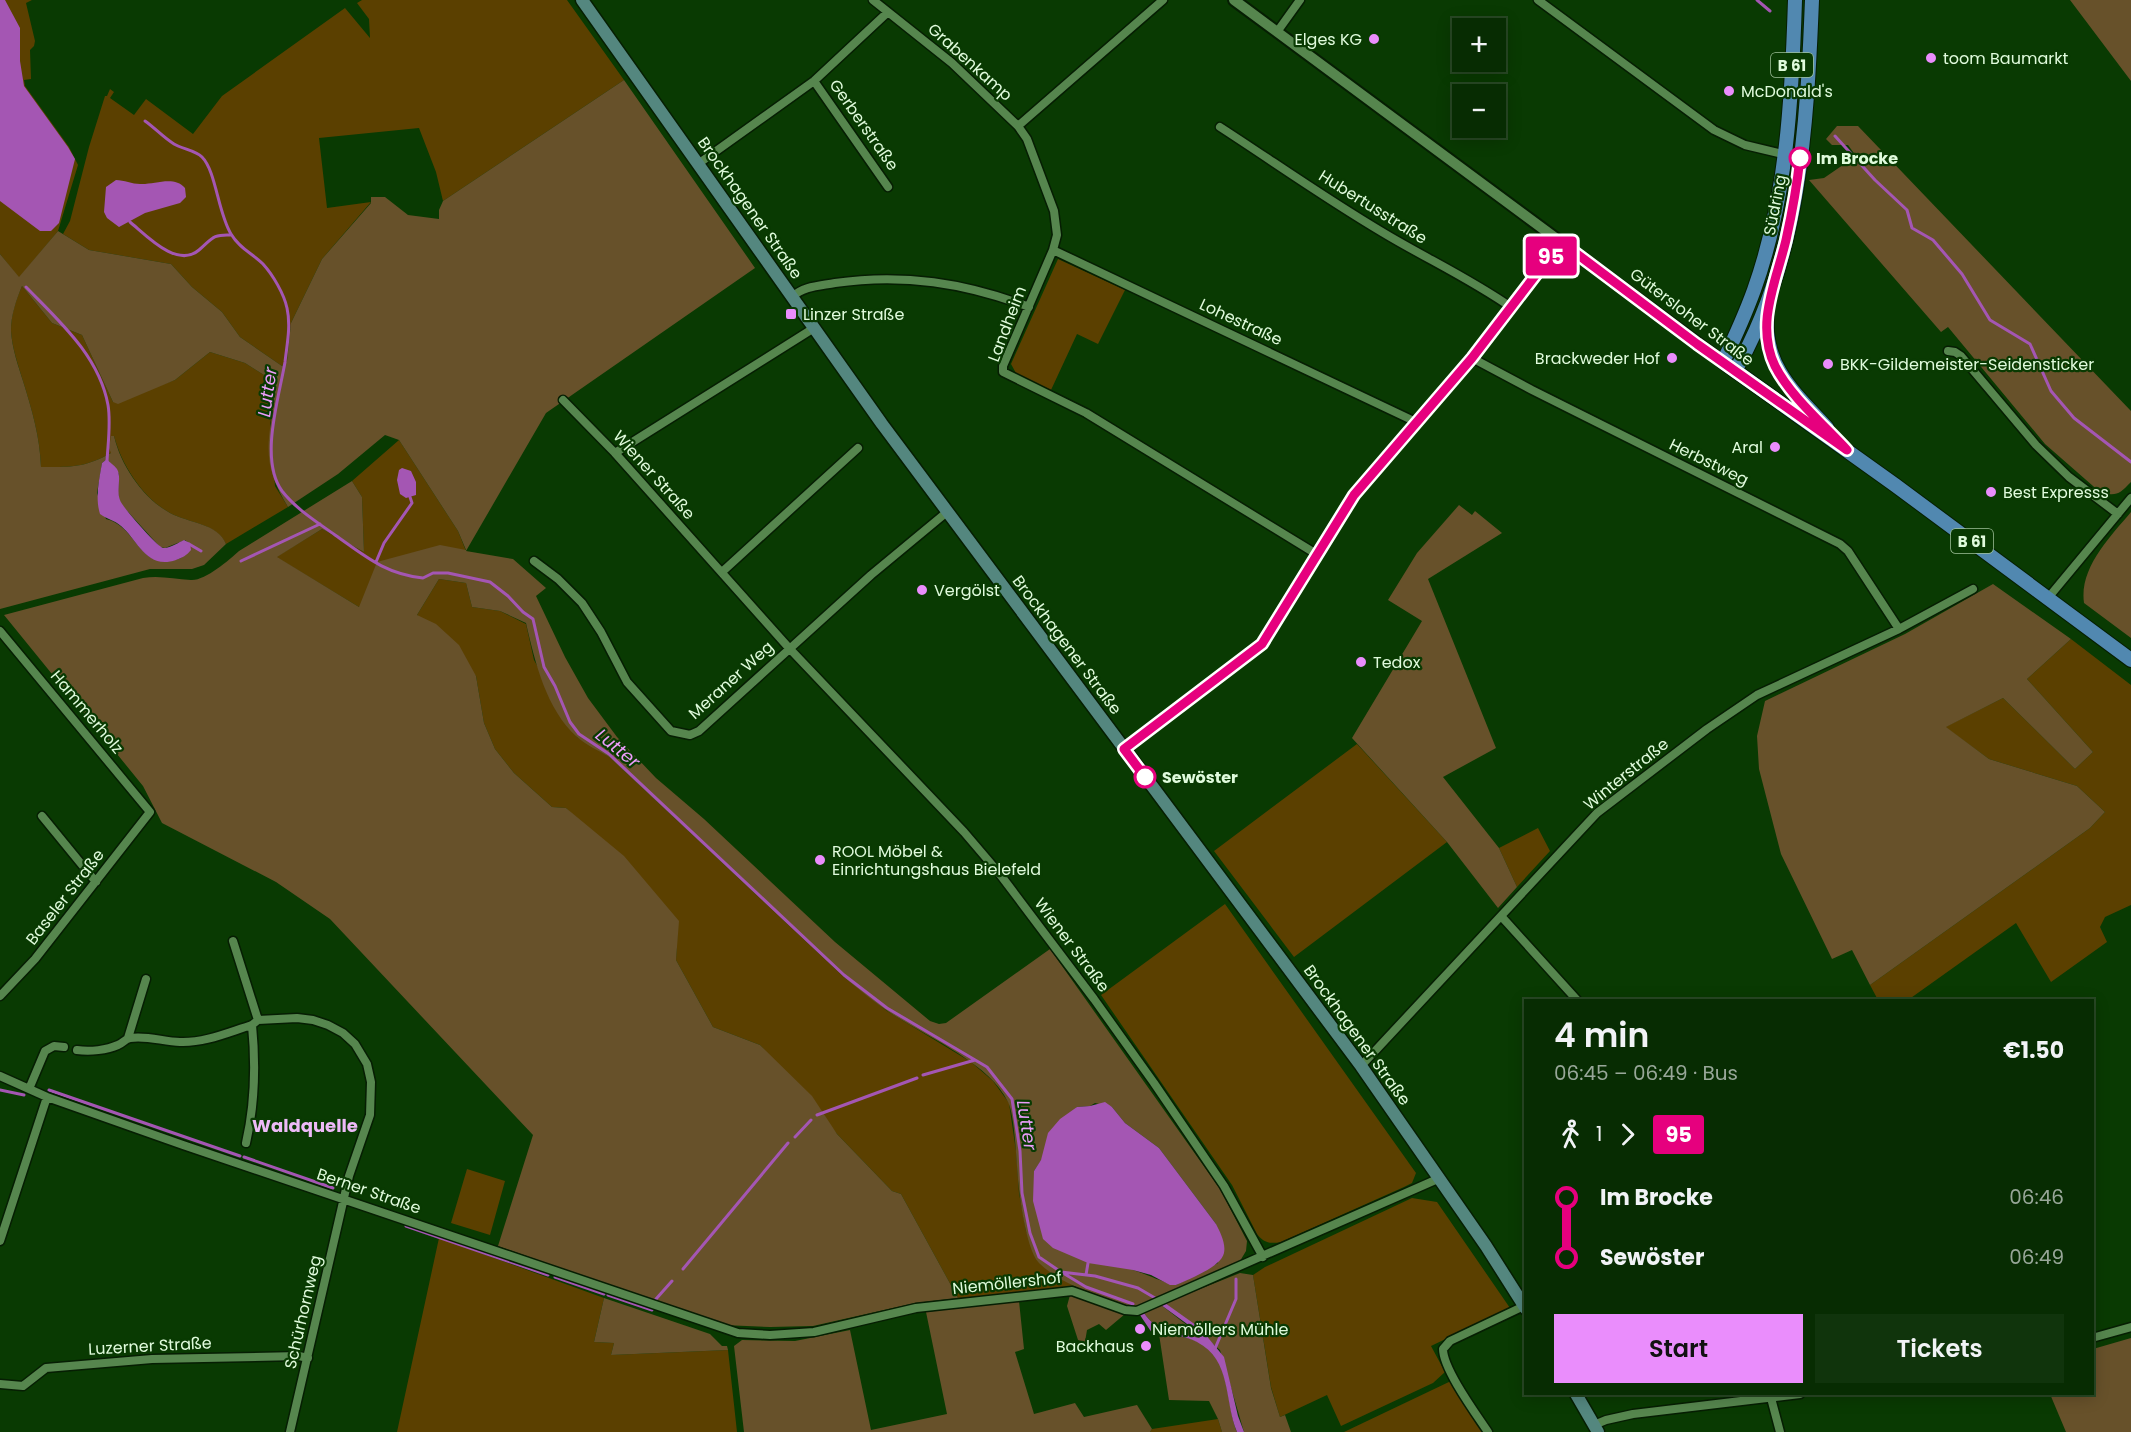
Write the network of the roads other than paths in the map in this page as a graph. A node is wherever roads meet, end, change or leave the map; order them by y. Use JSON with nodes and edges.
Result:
{"nodes":[{"id":1,"x":582,"y":0,"type":"edge"},
{"id":2,"x":873,"y":0,"type":"edge"},
{"id":3,"x":1162,"y":0,"type":"edge"},
{"id":4,"x":1234,"y":0,"type":"edge"},
{"id":5,"x":1300,"y":0,"type":"edge"},
{"id":6,"x":1538,"y":0,"type":"edge"},
{"id":7,"x":1795,"y":0,"type":"edge"},
{"id":8,"x":1812,"y":0,"type":"edge"},
{"id":9,"x":888,"y":12,"type":"junction"},
{"id":10,"x":1277,"y":32,"type":"junction"},
{"id":11,"x":814,"y":81,"type":"junction"},
{"id":12,"x":1018,"y":126,"type":"junction"},
{"id":13,"x":1221,"y":127,"type":"dead end"},
{"id":14,"x":1784,"y":154,"type":"junction"},
{"id":15,"x":1800,"y":158,"type":"junction"},
{"id":16,"x":698,"y":164,"type":"junction"},
{"id":17,"x":888,"y":186,"type":"dead end"},
{"id":18,"x":1561,"y":242,"type":"junction"},
{"id":19,"x":1053,"y":250,"type":"junction"},
{"id":20,"x":792,"y":297,"type":"junction"},
{"id":21,"x":1769,"y":298,"type":"junction"},
{"id":22,"x":1029,"y":307,"type":"junction"},
{"id":23,"x":1512,"y":308,"type":"junction"},
{"id":24,"x":814,"y":328,"type":"junction"},
{"id":25,"x":1948,"y":351,"type":"dead end"},
{"id":26,"x":1472,"y":358,"type":"junction"},
{"id":27,"x":1724,"y":362,"type":"junction"},
{"id":28,"x":1735,"y":371,"type":"junction"},
{"id":29,"x":563,"y":400,"type":"dead end"},
{"id":30,"x":1416,"y":422,"type":"junction"},
{"id":31,"x":858,"y":448,"type":"dead end"},
{"id":32,"x":1847,"y":450,"type":"junction"},
{"id":33,"x":615,"y":453,"type":"junction"},
{"id":34,"x":2131,"y":498,"type":"edge"},
{"id":35,"x":947,"y":512,"type":"junction"},
{"id":36,"x":2118,"y":514,"type":"junction"},
{"id":37,"x":1318,"y":555,"type":"junction"},
{"id":38,"x":534,"y":561,"type":"dead end"},
{"id":39,"x":722,"y":572,"type":"junction"},
{"id":40,"x":1973,"y":589,"type":"dead end"},
{"id":41,"x":2048,"y":598,"type":"junction"},
{"id":42,"x":1899,"y":629,"type":"junction"},
{"id":43,"x":0,"y":632,"type":"edge"},
{"id":44,"x":789,"y":648,"type":"junction"},
{"id":45,"x":2131,"y":660,"type":"edge"},
{"id":46,"x":1124,"y":749,"type":"junction"},
{"id":47,"x":150,"y":812,"type":"joint"},
{"id":48,"x":42,"y":816,"type":"dead end"},
{"id":49,"x":96,"y":882,"type":"junction"},
{"id":50,"x":1501,"y":916,"type":"junction"},
{"id":51,"x":233,"y":941,"type":"dead end"},
{"id":52,"x":146,"y":979,"type":"dead end"},
{"id":53,"x":0,"y":996,"type":"edge"},
{"id":54,"x":1576,"y":999,"type":"edge"},
{"id":55,"x":255,"y":1023,"type":"junction"},
{"id":56,"x":128,"y":1038,"type":"junction"},
{"id":57,"x":64,"y":1047,"type":"dead end"},
{"id":58,"x":77,"y":1050,"type":"dead end"},
{"id":59,"x":1360,"y":1066,"type":"junction"},
{"id":60,"x":0,"y":1076,"type":"edge"},
{"id":61,"x":29,"y":1089,"type":"junction"},
{"id":62,"x":48,"y":1097,"type":"junction"},
{"id":63,"x":246,"y":1143,"type":"dead end"},
{"id":64,"x":1440,"y":1178,"type":"junction"},
{"id":65,"x":345,"y":1199,"type":"junction"},
{"id":66,"x":0,"y":1241,"type":"edge"},
{"id":67,"x":1263,"y":1257,"type":"junction"},
{"id":68,"x":1524,"y":1306,"type":"edge"},
{"id":69,"x":1524,"y":1308,"type":"edge"},
{"id":70,"x":2131,"y":1327,"type":"edge"},
{"id":71,"x":729,"y":1331,"type":"joint"},
{"id":72,"x":2094,"y":1337,"type":"edge"},
{"id":73,"x":308,"y":1358,"type":"junction"},
{"id":74,"x":0,"y":1384,"type":"edge"},
{"id":75,"x":1577,"y":1395,"type":"edge"},
{"id":76,"x":1793,"y":1395,"type":"edge"},
{"id":77,"x":1771,"y":1398,"type":"junction"},
{"id":78,"x":1596,"y":1429,"type":"edge"},
{"id":79,"x":290,"y":1432,"type":"edge"},
{"id":80,"x":1488,"y":1432,"type":"edge"},
{"id":81,"x":1780,"y":1432,"type":"edge"}],
"edges":[{"from":1,"to":16,"type":"main road","name":"Brockhagener Straße"},
{"from":2,"to":9,"type":"street","name":"Grabenkamp"},
{"from":3,"to":12,"type":"street"},
{"from":4,"to":10,"type":"street","name":"Gütersloher Straße"},
{"from":5,"to":10,"type":"street"},
{"from":6,"to":14,"type":"street"},
{"from":7,"to":14,"type":"main road","name":"Südring","number":"B 61"},
{"from":8,"to":15,"type":"main road","name":"Südring","number":"B 61"},
{"from":9,"to":11,"type":"street","name":"Gerberstraße"},
{"from":9,"to":12,"type":"street","name":"Grabenkamp"},
{"from":10,"to":18,"type":"street","name":"Gütersloher Straße"},
{"from":11,"to":16,"type":"street","name":"Gerberstraße"},
{"from":11,"to":17,"type":"street","name":"Gerberstraße"},
{"from":12,"to":19,"type":"street","name":"Landheim"},
{"from":13,"to":23,"type":"street","name":"Hubertusstraße"},
{"from":14,"to":15,"type":"street"},
{"from":14,"to":27,"type":"main road","name":"Südring","number":"B 61"},
{"from":15,"to":21,"type":"main road","name":"Südring","number":"B 61"},
{"from":16,"to":20,"type":"main road","name":"Brockhagener Straße"},
{"from":18,"to":23,"type":"street"},
{"from":18,"to":27,"type":"street","name":"Gütersloher Straße"},
{"from":19,"to":22,"type":"street","name":"Landheim"},
{"from":19,"to":30,"type":"street","name":"Lohestraße"},
{"from":20,"to":22,"type":"street"},
{"from":20,"to":24,"type":"main road","name":"Brockhagener Straße"},
{"from":21,"to":28,"type":"main road","name":"Südring","number":"B 61"},
{"from":21,"to":32,"type":"main road","number":"B 61"},
{"from":22,"to":37,"type":"street","name":"Landheim"},
{"from":23,"to":26,"type":"street"},
{"from":24,"to":33,"type":"street"},
{"from":24,"to":35,"type":"main road","name":"Brockhagener Straße"},
{"from":25,"to":36,"type":"street"},
{"from":26,"to":30,"type":"street"},
{"from":26,"to":42,"type":"street","name":"Herbstweg"},
{"from":27,"to":28,"type":"main road","name":"Gütersloher Straße","number":"B 61"},
{"from":28,"to":32,"type":"main road","name":"Gütersloher Straße","number":"B 61"},
{"from":29,"to":33,"type":"street","name":"Wiener Straße"},
{"from":30,"to":37,"type":"street"},
{"from":31,"to":39,"type":"street"},
{"from":32,"to":41,"type":"main road","name":"Gütersloher Straße","number":"B 61"},
{"from":33,"to":39,"type":"street","name":"Wiener Straße"},
{"from":34,"to":36,"type":"street"},
{"from":35,"to":44,"type":"street","name":"Meraner Weg"},
{"from":35,"to":46,"type":"main road","name":"Brockhagener Straße"},
{"from":36,"to":41,"type":"street"},
{"from":37,"to":46,"type":"street"},
{"from":38,"to":44,"type":"street","name":"Meraner Weg"},
{"from":39,"to":44,"type":"street","name":"Wiener Straße"},
{"from":40,"to":42,"type":"street","name":"Winterstraße"},
{"from":41,"to":45,"type":"main road","name":"Gütersloher Straße","number":"B 61"},
{"from":42,"to":50,"type":"street","name":"Winterstraße"},
{"from":43,"to":47,"type":"street","name":"Hammerholz"},
{"from":44,"to":67,"type":"street","name":"Wiener Straße"},
{"from":46,"to":59,"type":"main road","name":"Brockhagener Straße"},
{"from":47,"to":49,"type":"street","name":"Baseler Straße"},
{"from":48,"to":49,"type":"street"},
{"from":49,"to":53,"type":"street","name":"Baseler Straße"},
{"from":50,"to":54,"type":"street"},
{"from":50,"to":59,"type":"street","name":"Winterstraße"},
{"from":51,"to":55,"type":"street"},
{"from":52,"to":56,"type":"street"},
{"from":55,"to":56,"type":"street","name":"Schürhornweg"},
{"from":55,"to":63,"type":"street"},
{"from":55,"to":65,"type":"street","name":"Schürhornweg"},
{"from":56,"to":58,"type":"street"},
{"from":57,"to":61,"type":"street"},
{"from":59,"to":64,"type":"main road","name":"Brockhagener Straße"},
{"from":60,"to":61,"type":"street","name":"Berner Straße"},
{"from":61,"to":62,"type":"street","name":"Berner Straße"},
{"from":62,"to":65,"type":"street","name":"Berner Straße"},
{"from":62,"to":66,"type":"street"},
{"from":64,"to":67,"type":"street","name":"Niemöllershof"},
{"from":64,"to":68,"type":"main road","name":"Brockhagener Straße"},
{"from":65,"to":71,"type":"street","name":"Berner Straße"},
{"from":65,"to":73,"type":"street","name":"Schürhornweg"},
{"from":67,"to":71,"type":"street","name":"Niemöllershof"},
{"from":69,"to":80,"type":"street"},
{"from":70,"to":72,"type":"street"},
{"from":73,"to":74,"type":"street","name":"Luzerner Straße"},
{"from":73,"to":79,"type":"street","name":"Schürhornweg"},
{"from":75,"to":78,"type":"main road"},
{"from":76,"to":77,"type":"street"},
{"from":77,"to":78,"type":"street"},
{"from":77,"to":81,"type":"street"}]}
